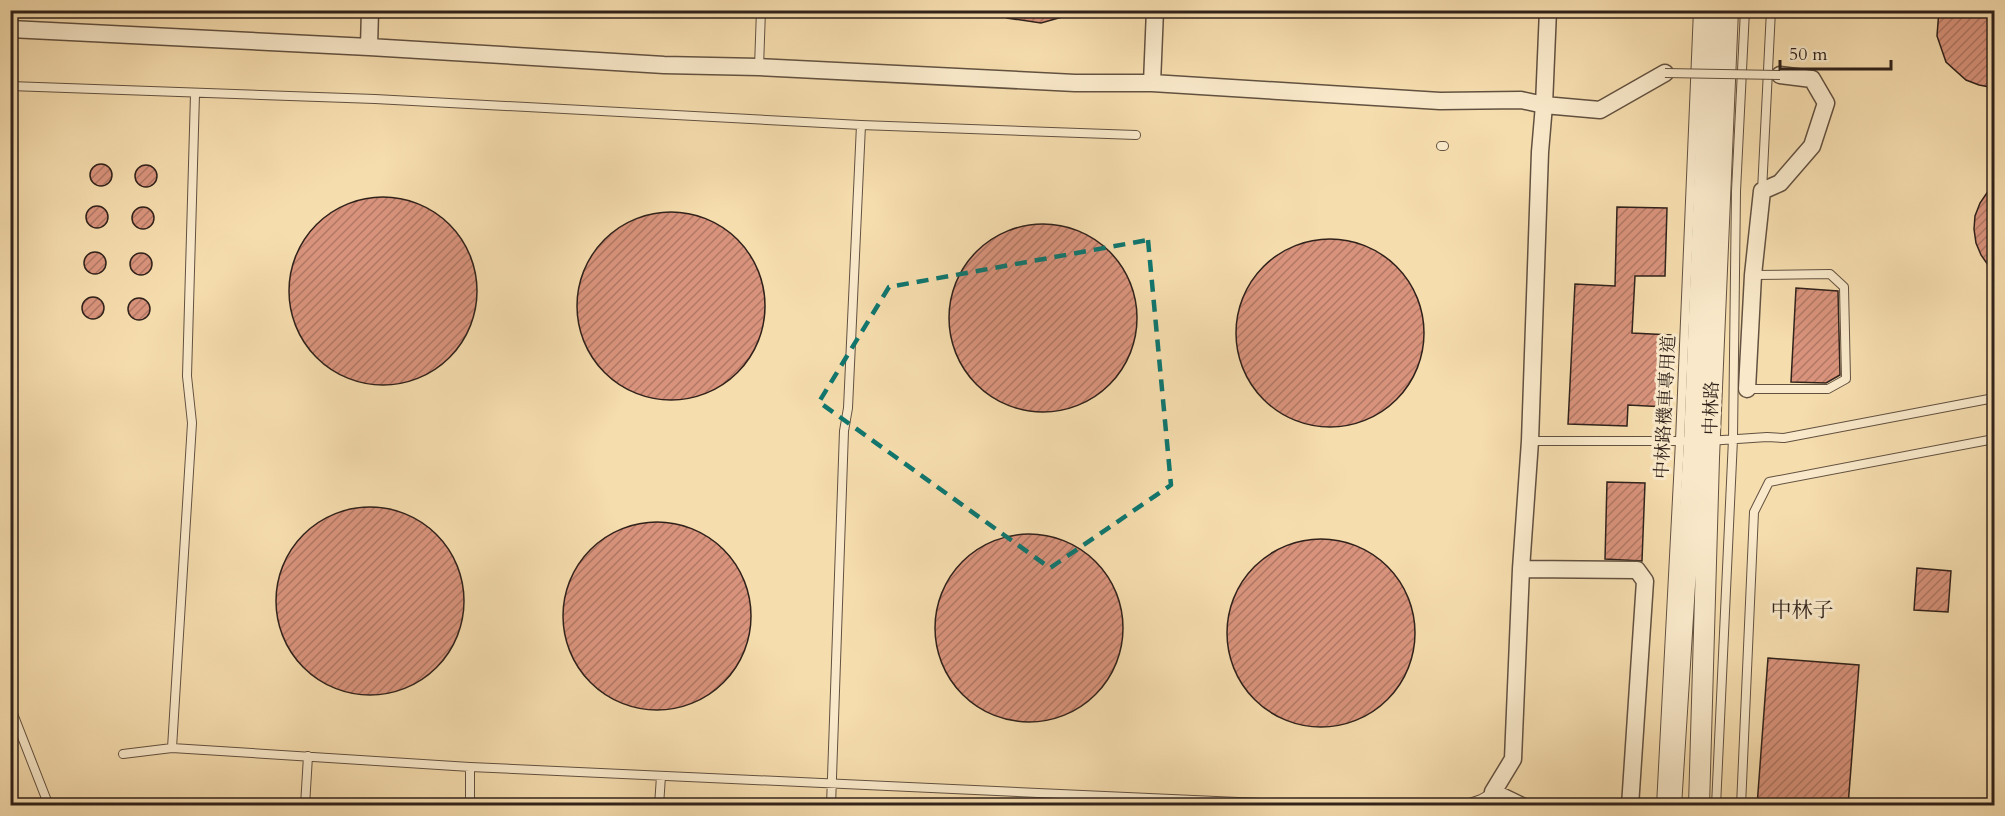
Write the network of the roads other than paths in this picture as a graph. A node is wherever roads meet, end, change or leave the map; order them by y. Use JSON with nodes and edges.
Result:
{"nodes":[{"id":1,"x":370,"y":10,"type":"edge"},
{"id":2,"x":761,"y":10,"type":"edge"},
{"id":3,"x":1155,"y":10,"type":"edge"},
{"id":4,"x":1548,"y":10,"type":"edge"},
{"id":5,"x":1698,"y":10,"type":"edge"},
{"id":6,"x":1711,"y":10,"type":"edge"},
{"id":7,"x":1728,"y":10,"type":"edge"},
{"id":8,"x":1745,"y":10,"type":"edge"},
{"id":9,"x":1771,"y":10,"type":"edge"},
{"id":10,"x":10,"y":29,"type":"edge"},
{"id":11,"x":369,"y":47,"type":"junction"},
{"id":12,"x":759,"y":67,"type":"junction"},
{"id":13,"x":1665,"y":73,"type":"joint"},
{"id":14,"x":1780,"y":75,"type":"joint"},
{"id":15,"x":1152,"y":83,"type":"junction"},
{"id":16,"x":10,"y":86,"type":"edge"},
{"id":17,"x":195,"y":94,"type":"junction"},
{"id":18,"x":1544,"y":105,"type":"junction"},
{"id":19,"x":861,"y":124,"type":"junction"},
{"id":20,"x":1136,"y":135,"type":"dead end"},
{"id":21,"x":1762,"y":191,"type":"junction"},
{"id":22,"x":1753,"y":275,"type":"junction"},
{"id":23,"x":1747,"y":389,"type":"joint"},
{"id":24,"x":1995,"y":398,"type":"edge"},
{"id":25,"x":1733,"y":439,"type":"junction"},
{"id":26,"x":1995,"y":439,"type":"edge"},
{"id":27,"x":1530,"y":441,"type":"junction"},
{"id":28,"x":1695,"y":441,"type":"junction"},
{"id":29,"x":1521,"y":569,"type":"junction"},
{"id":30,"x":10,"y":706,"type":"edge"},
{"id":31,"x":172,"y":748,"type":"junction"},
{"id":32,"x":123,"y":754,"type":"dead end"},
{"id":33,"x":308,"y":756,"type":"junction"},
{"id":34,"x":470,"y":767,"type":"junction"},
{"id":35,"x":661,"y":776,"type":"junction"},
{"id":36,"x":831,"y":782,"type":"junction"},
{"id":37,"x":1493,"y":792,"type":"junction"},
{"id":38,"x":1081,"y":795,"type":"junction"},
{"id":39,"x":49,"y":806,"type":"edge"},
{"id":40,"x":305,"y":806,"type":"edge"},
{"id":41,"x":470,"y":806,"type":"edge"},
{"id":42,"x":659,"y":806,"type":"edge"},
{"id":43,"x":831,"y":806,"type":"edge"},
{"id":44,"x":1080,"y":806,"type":"edge"},
{"id":45,"x":1324,"y":806,"type":"edge"},
{"id":46,"x":1461,"y":806,"type":"edge"},
{"id":47,"x":1522,"y":806,"type":"edge"},
{"id":48,"x":1630,"y":806,"type":"edge"},
{"id":49,"x":1661,"y":806,"type":"edge"},
{"id":50,"x":1671,"y":806,"type":"edge"},
{"id":51,"x":1699,"y":806,"type":"edge"},
{"id":52,"x":1716,"y":806,"type":"edge"},
{"id":53,"x":1741,"y":806,"type":"edge"}],
"edges":[{"from":1,"to":11,"type":"street"},
{"from":2,"to":12,"type":"lane"},
{"from":3,"to":15,"type":"street"},
{"from":4,"to":18,"type":"street"},
{"from":5,"to":28,"type":"lane","name":"中林路機車專用道"},
{"from":6,"to":28,"type":"street"},
{"from":7,"to":28,"type":"street","name":"中林路"},
{"from":8,"to":25,"type":"lane"},
{"from":9,"to":21,"type":"lane"},
{"from":10,"to":11,"type":"street"},
{"from":11,"to":12,"type":"street"},
{"from":12,"to":15,"type":"street"},
{"from":13,"to":14,"type":"lane","bridge":true},
{"from":13,"to":18,"type":"street"},
{"from":14,"to":21,"type":"street"},
{"from":15,"to":18,"type":"street"},
{"from":16,"to":17,"type":"lane"},
{"from":17,"to":19,"type":"lane"},
{"from":17,"to":31,"type":"lane"},
{"from":18,"to":27,"type":"street"},
{"from":19,"to":20,"type":"lane"},
{"from":19,"to":36,"type":"lane"},
{"from":21,"to":22,"type":"street"},
{"from":22,"to":23,"type":"street"},
{"from":22,"to":23,"type":"lane"},
{"from":24,"to":25,"type":"lane"},
{"from":25,"to":28,"type":"lane"},
{"from":25,"to":52,"type":"lane"},
{"from":26,"to":53,"type":"lane"},
{"from":27,"to":28,"type":"lane"},
{"from":27,"to":29,"type":"street"},
{"from":28,"to":49,"type":"lane","name":"中林路機車專用道"},
{"from":28,"to":50,"type":"street"},
{"from":28,"to":51,"type":"street","name":"中林路"},
{"from":29,"to":37,"type":"street"},
{"from":29,"to":48,"type":"street"},
{"from":30,"to":39,"type":"lane"},
{"from":31,"to":32,"type":"lane"},
{"from":31,"to":33,"type":"lane"},
{"from":33,"to":34,"type":"lane"},
{"from":33,"to":40,"type":"lane"},
{"from":34,"to":35,"type":"lane"},
{"from":34,"to":41,"type":"lane"},
{"from":35,"to":36,"type":"lane"},
{"from":35,"to":42,"type":"lane"},
{"from":36,"to":38,"type":"lane"},
{"from":36,"to":43,"type":"lane"},
{"from":37,"to":46,"type":"lane"},
{"from":37,"to":47,"type":"street"},
{"from":38,"to":44,"type":"lane"},
{"from":38,"to":45,"type":"lane"}]}
